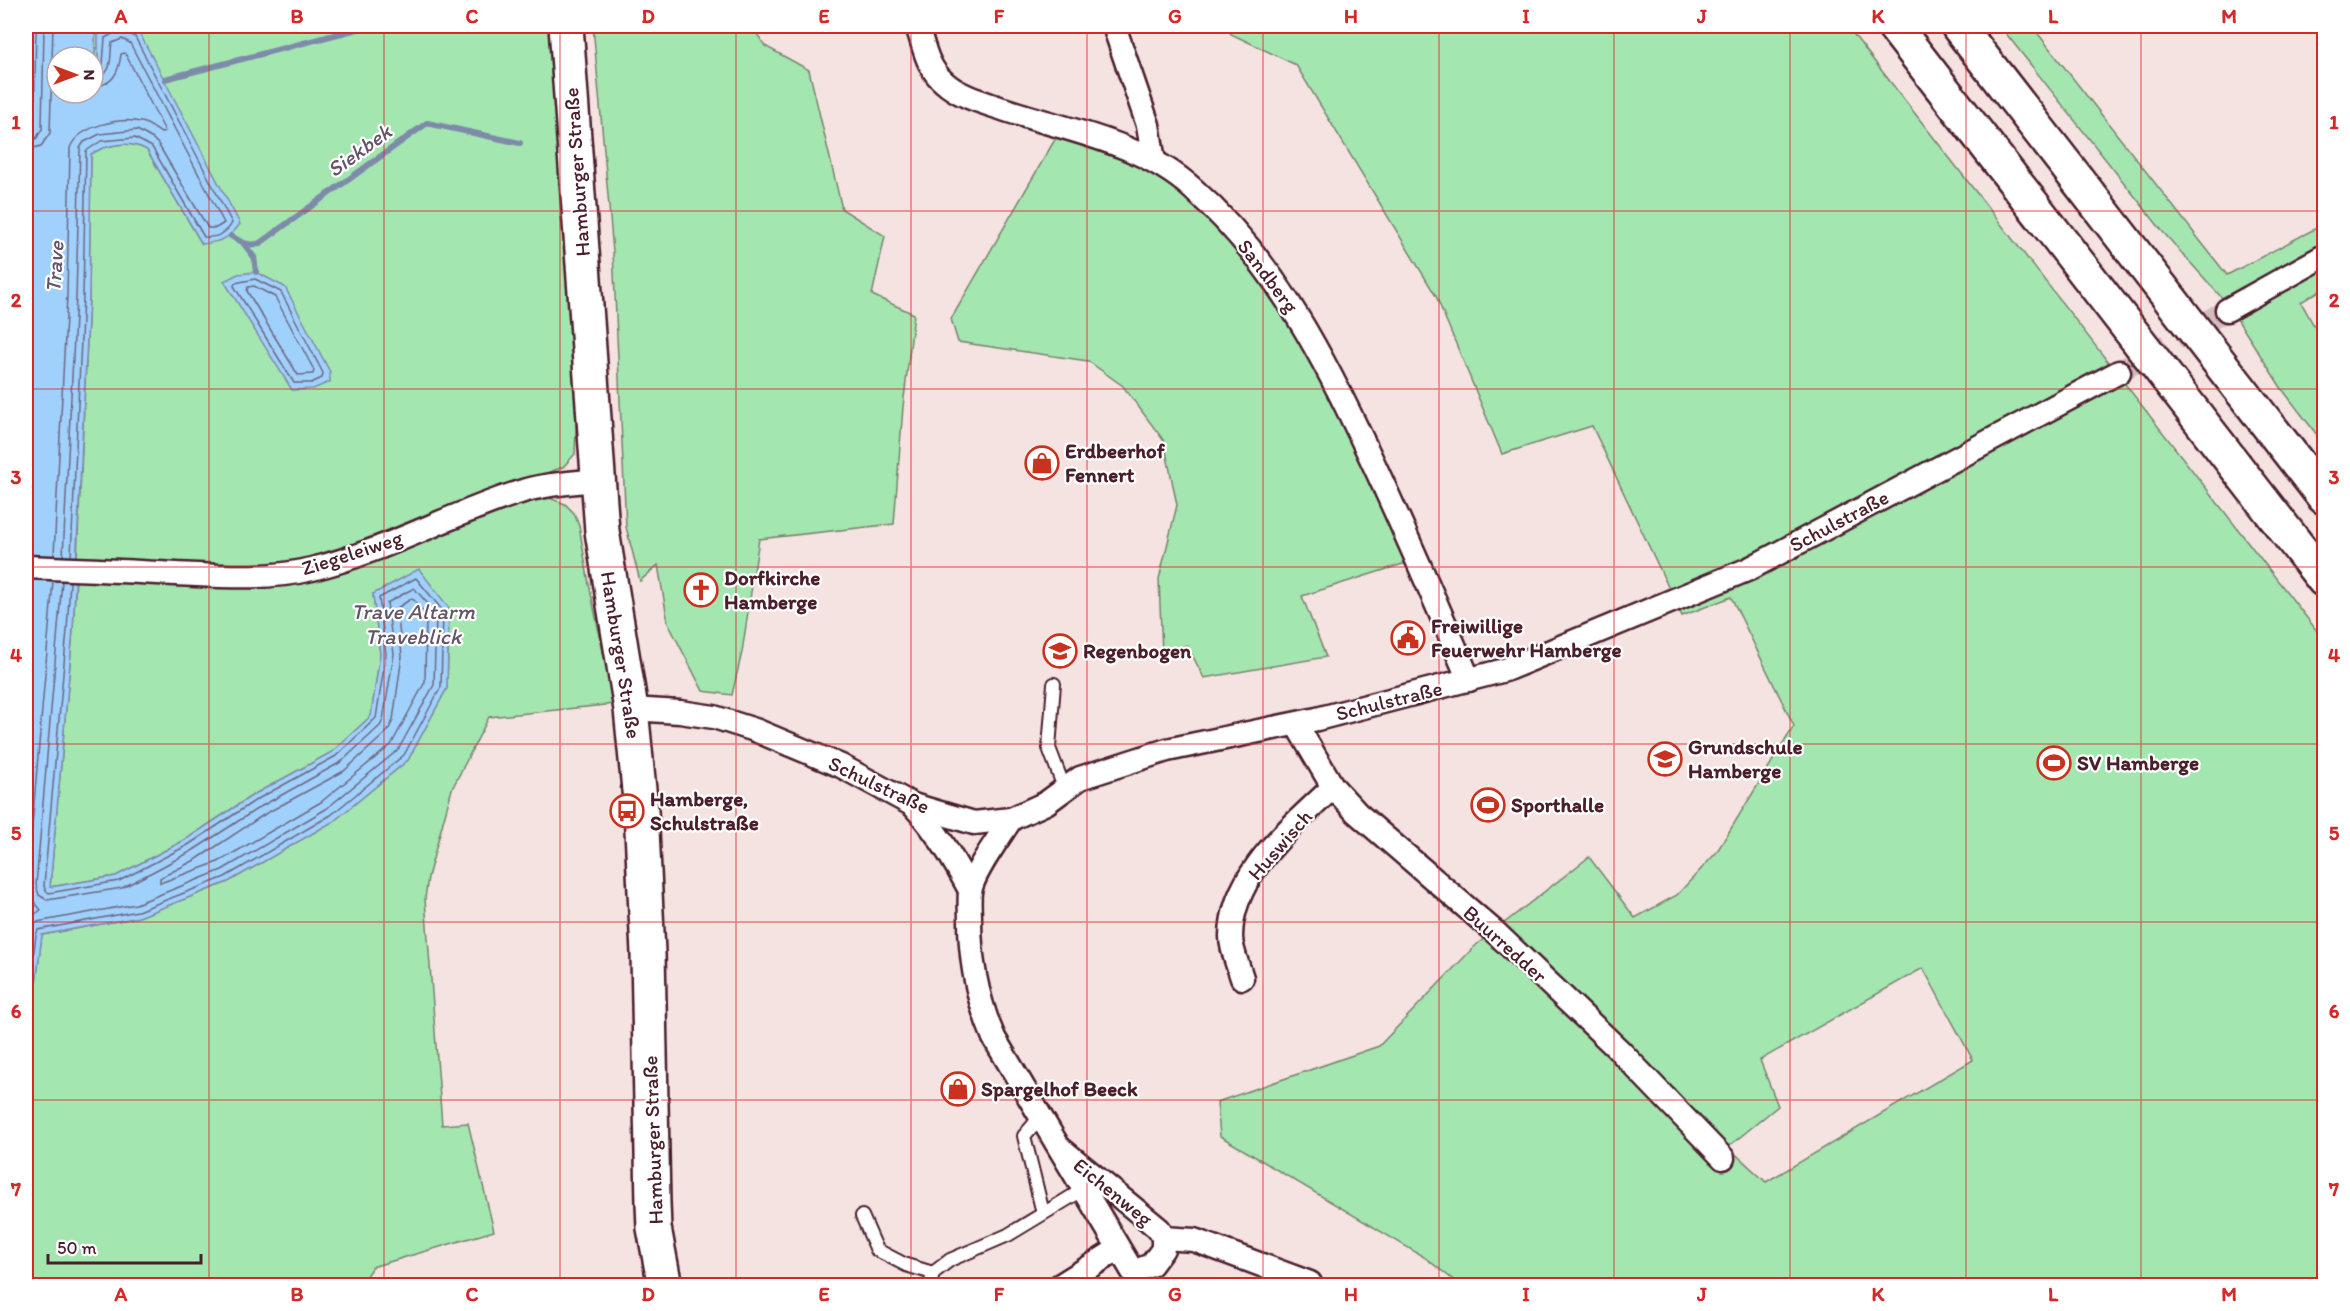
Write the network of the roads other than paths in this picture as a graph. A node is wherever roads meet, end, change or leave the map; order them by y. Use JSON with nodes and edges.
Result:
{"nodes":[{"id":1,"x":566,"y":26,"type":"edge"},
{"id":2,"x":917,"y":26,"type":"edge"},
{"id":3,"x":1114,"y":26,"type":"edge"},
{"id":4,"x":1894,"y":26,"type":"edge"},
{"id":5,"x":1958,"y":26,"type":"edge"},
{"id":6,"x":1154,"y":161,"type":"junction"},
{"id":7,"x":2325,"y":255,"type":"edge"},
{"id":8,"x":2227,"y":310,"type":"tunnel mouth"},
{"id":9,"x":2119,"y":372,"type":"tunnel mouth"},
{"id":10,"x":598,"y":480,"type":"junction"},
{"id":11,"x":2325,"y":497,"type":"edge"},
{"id":12,"x":26,"y":567,"type":"edge"},
{"id":13,"x":2325,"y":580,"type":"edge"},
{"id":14,"x":1469,"y":681,"type":"junction"},
{"id":15,"x":1054,"y":684,"type":"dead end"},
{"id":16,"x":631,"y":709,"type":"junction"},
{"id":17,"x":1296,"y":724,"type":"junction"},
{"id":18,"x":1333,"y":787,"type":"junction"},
{"id":19,"x":1065,"y":789,"type":"junction"},
{"id":20,"x":913,"y":805,"type":"junction"},
{"id":21,"x":1011,"y":819,"type":"junction"},
{"id":22,"x":970,"y":890,"type":"junction"},
{"id":23,"x":1242,"y":978,"type":"dead end"},
{"id":24,"x":1041,"y":1116,"type":"junction"},
{"id":25,"x":1060,"y":1148,"type":"junction"},
{"id":26,"x":1723,"y":1158,"type":"dead end"},
{"id":27,"x":1084,"y":1189,"type":"junction"},
{"id":28,"x":1043,"y":1213,"type":"junction"},
{"id":29,"x":862,"y":1216,"type":"dead end"},
{"id":30,"x":1163,"y":1238,"type":"junction"},
{"id":31,"x":1118,"y":1249,"type":"junction"},
{"id":32,"x":932,"y":1279,"type":"edge"},
{"id":33,"x":1136,"y":1279,"type":"edge"},
{"id":34,"x":1314,"y":1284,"type":"edge"},
{"id":35,"x":665,"y":1286,"type":"edge"},
{"id":36,"x":1059,"y":1286,"type":"edge"}],
"edges":[{"from":1,"to":10,"type":"main road","name":"Hamburger Straße"},
{"from":2,"to":6,"type":"street","name":"Sandberg"},
{"from":3,"to":6,"type":"street"},
{"from":4,"to":13,"type":"main road"},
{"from":5,"to":11,"type":"main road"},
{"from":6,"to":14,"type":"street","name":"Sandberg"},
{"from":7,"to":8,"type":"street"},
{"from":9,"to":14,"type":"street","name":"Schulstraße"},
{"from":10,"to":12,"type":"street","name":"Ziegeleiweg"},
{"from":10,"to":16,"type":"main road","name":"Hamburger Straße"},
{"from":14,"to":17,"type":"street","name":"Schulstraße"},
{"from":15,"to":19,"type":"lane"},
{"from":16,"to":20,"type":"street","name":"Schulstraße"},
{"from":16,"to":35,"type":"main road","name":"Hamburger Straße"},
{"from":17,"to":18,"type":"street","name":"Buurredder"},
{"from":17,"to":19,"type":"street","name":"Schulstraße"},
{"from":18,"to":23,"type":"street","name":"Huswisch"},
{"from":18,"to":26,"type":"street","name":"Buurredder"},
{"from":19,"to":21,"type":"street","name":"Schulstraße"},
{"from":20,"to":21,"type":"street","name":"Schulstraße"},
{"from":20,"to":22,"type":"street","name":"Eichenweg"},
{"from":21,"to":22,"type":"street","name":"Eichenweg"},
{"from":22,"to":24,"type":"street","name":"Eichenweg"},
{"from":24,"to":25,"type":"street","name":"Eichenweg"},
{"from":24,"to":28,"type":"lane"},
{"from":25,"to":27,"type":"street","name":"Eichenweg"},
{"from":25,"to":30,"type":"street","name":"Eichenweg"},
{"from":27,"to":28,"type":"lane"},
{"from":27,"to":31,"type":"street","name":"Eichenweg"},
{"from":28,"to":32,"type":"lane"},
{"from":29,"to":32,"type":"lane"},
{"from":30,"to":33,"type":"street","name":"Eichenweg"},
{"from":30,"to":34,"type":"street","name":"Eichenweg"},
{"from":31,"to":33,"type":"street","name":"Eichenweg"},
{"from":31,"to":36,"type":"street","name":"Eichenweg"}]}
